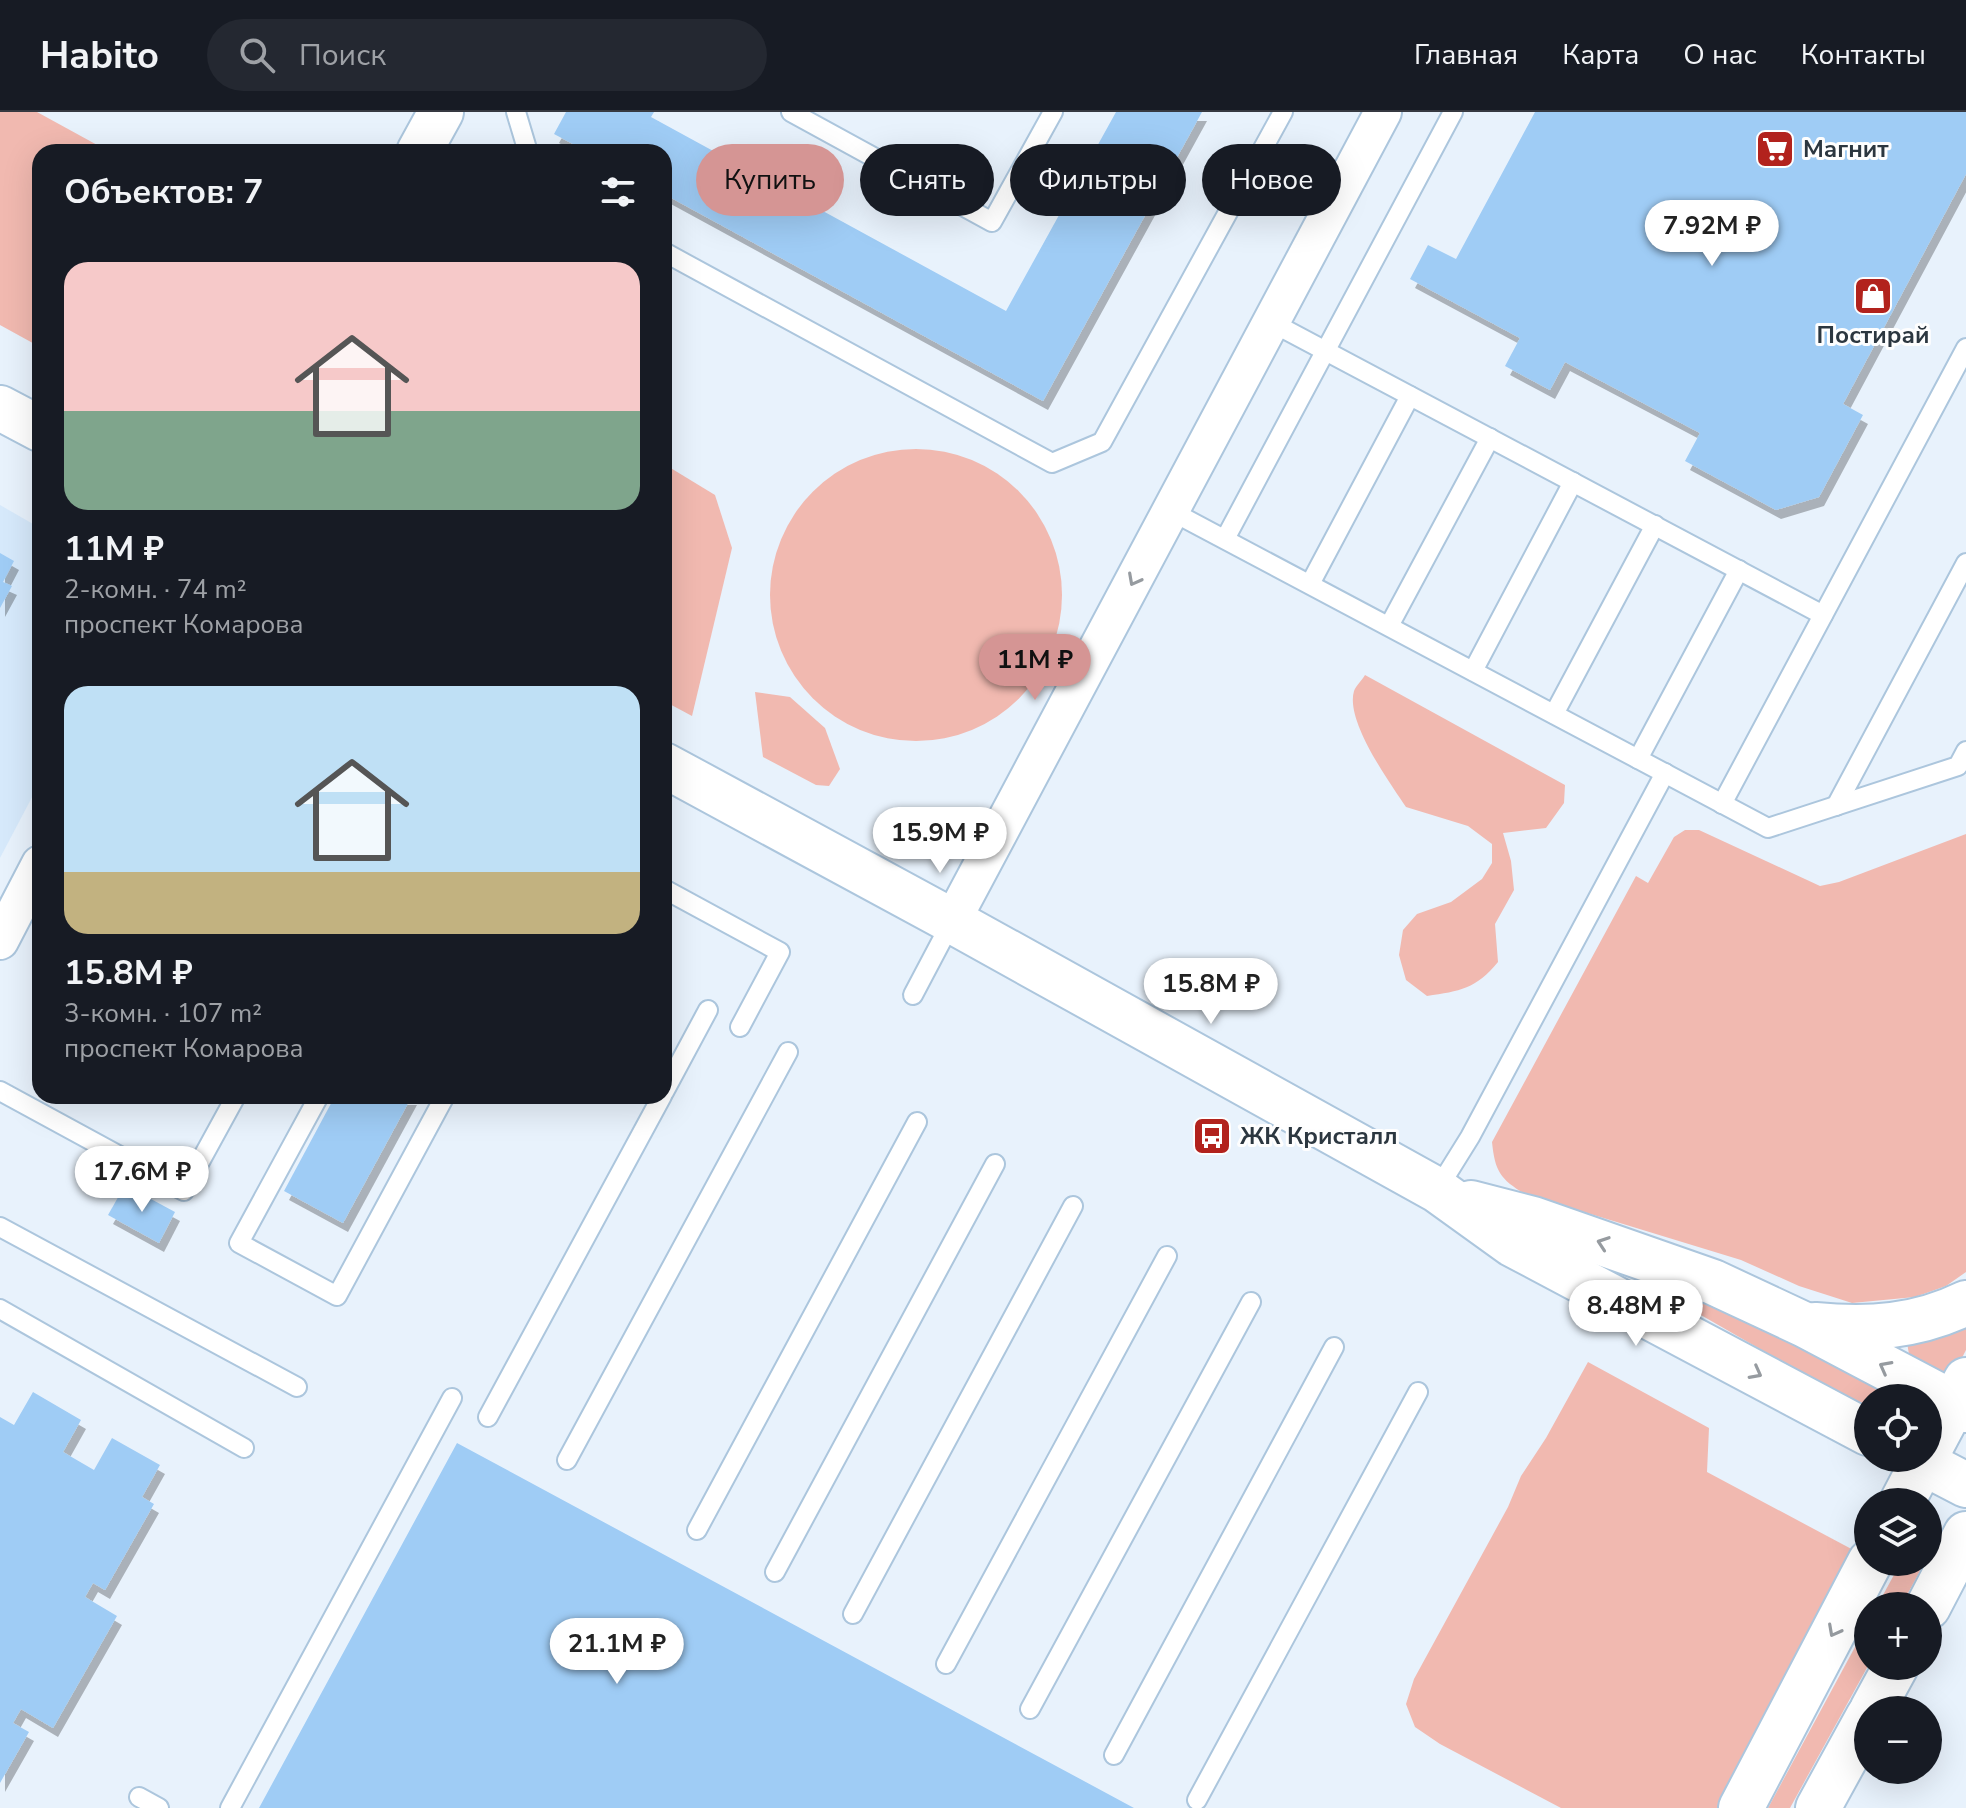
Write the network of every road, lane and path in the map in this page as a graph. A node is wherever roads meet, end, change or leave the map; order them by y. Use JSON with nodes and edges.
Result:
{"nodes":[{"id":1,"x":441,"y":112,"type":"edge"},
{"id":2,"x":516,"y":112,"type":"edge"},
{"id":3,"x":791,"y":112,"type":"edge"},
{"id":4,"x":1053,"y":112,"type":"edge"},
{"id":5,"x":1283,"y":112,"type":"edge"},
{"id":6,"x":1383,"y":112,"type":"edge"},
{"id":7,"x":1453,"y":112,"type":"edge"},
{"id":8,"x":423,"y":144,"type":"edge"},
{"id":9,"x":526,"y":144,"type":"edge"},
{"id":10,"x":672,"y":256,"type":"edge"},
{"id":11,"x":1271,"y":322,"type":"junction"},
{"id":12,"x":1966,"y":348,"type":"edge"},
{"id":13,"x":1325,"y":351,"type":"junction"},
{"id":14,"x":1410,"y":396,"type":"junction"},
{"id":15,"x":0,"y":408,"type":"edge"},
{"id":16,"x":32,"y":425,"type":"edge"},
{"id":17,"x":1490,"y":438,"type":"junction"},
{"id":18,"x":1573,"y":482,"type":"junction"},
{"id":19,"x":1171,"y":511,"type":"junction"},
{"id":20,"x":1655,"y":525,"type":"junction"},
{"id":21,"x":1225,"y":539,"type":"junction"},
{"id":22,"x":1966,"y":563,"type":"edge"},
{"id":23,"x":1739,"y":570,"type":"junction"},
{"id":24,"x":1310,"y":584,"type":"junction"},
{"id":25,"x":1823,"y":615,"type":"junction"},
{"id":26,"x":1389,"y":626,"type":"junction"},
{"id":27,"x":1473,"y":671,"type":"junction"},
{"id":28,"x":1554,"y":714,"type":"junction"},
{"id":29,"x":1966,"y":751,"type":"edge"},
{"id":30,"x":1638,"y":759,"type":"junction"},
{"id":31,"x":672,"y":769,"type":"edge"},
{"id":32,"x":1665,"y":773,"type":"junction"},
{"id":33,"x":1722,"y":804,"type":"junction"},
{"id":34,"x":1836,"y":806,"type":"junction"},
{"id":35,"x":32,"y":879,"type":"edge"},
{"id":36,"x":672,"y":893,"type":"edge"},
{"id":37,"x":952,"y":921,"type":"junction"},
{"id":38,"x":0,"y":941,"type":"edge"},
{"id":39,"x":913,"y":995,"type":"dead end"},
{"id":40,"x":708,"y":1010,"type":"dead end"},
{"id":41,"x":740,"y":1027,"type":"dead end"},
{"id":42,"x":788,"y":1052,"type":"dead end"},
{"id":43,"x":672,"y":1077,"type":"edge"},
{"id":44,"x":0,"y":1091,"type":"edge"},
{"id":45,"x":232,"y":1104,"type":"edge"},
{"id":46,"x":315,"y":1104,"type":"edge"},
{"id":47,"x":441,"y":1104,"type":"edge"},
{"id":48,"x":658,"y":1104,"type":"edge"},
{"id":49,"x":917,"y":1122,"type":"dead end"},
{"id":50,"x":995,"y":1164,"type":"dead end"},
{"id":51,"x":1441,"y":1193,"type":"junction"},
{"id":52,"x":1073,"y":1206,"type":"dead end"},
{"id":53,"x":0,"y":1227,"type":"edge"},
{"id":54,"x":1167,"y":1256,"type":"dead end"},
{"id":55,"x":1251,"y":1302,"type":"dead end"},
{"id":56,"x":1966,"y":1303,"type":"edge"},
{"id":57,"x":0,"y":1309,"type":"edge"},
{"id":58,"x":1805,"y":1325,"type":"junction"},
{"id":59,"x":1334,"y":1347,"type":"dead end"},
{"id":60,"x":297,"y":1387,"type":"dead end"},
{"id":61,"x":1418,"y":1392,"type":"dead end"},
{"id":62,"x":452,"y":1398,"type":"dead end"},
{"id":63,"x":1962,"y":1398,"type":"edge"},
{"id":64,"x":488,"y":1417,"type":"dead end"},
{"id":65,"x":1854,"y":1426,"type":"edge"},
{"id":66,"x":1942,"y":1428,"type":"edge"},
{"id":67,"x":244,"y":1448,"type":"dead end"},
{"id":68,"x":567,"y":1460,"type":"dead end"},
{"id":69,"x":1942,"y":1470,"type":"edge"},
{"id":70,"x":1966,"y":1485,"type":"edge"},
{"id":71,"x":697,"y":1530,"type":"dead end"},
{"id":72,"x":1966,"y":1534,"type":"edge"},
{"id":73,"x":775,"y":1572,"type":"dead end"},
{"id":74,"x":1863,"y":1576,"type":"edge"},
{"id":75,"x":1936,"y":1592,"type":"edge"},
{"id":76,"x":853,"y":1614,"type":"dead end"},
{"id":77,"x":946,"y":1664,"type":"dead end"},
{"id":78,"x":1030,"y":1709,"type":"dead end"},
{"id":79,"x":1854,"y":1742,"type":"edge"},
{"id":80,"x":1114,"y":1755,"type":"dead end"},
{"id":81,"x":139,"y":1797,"type":"dead end"},
{"id":82,"x":1197,"y":1800,"type":"dead end"},
{"id":83,"x":159,"y":1808,"type":"edge"},
{"id":84,"x":230,"y":1808,"type":"edge"},
{"id":85,"x":1741,"y":1808,"type":"edge"},
{"id":86,"x":1818,"y":1808,"type":"edge"}],
"edges":[{"from":1,"to":8,"type":"main road"},
{"from":2,"to":9,"type":"lane"},
{"from":3,"to":4,"type":"lane"},
{"from":5,"to":10,"type":"lane"},
{"from":6,"to":11,"type":"street"},
{"from":7,"to":13,"type":"lane"},
{"from":11,"to":13,"type":"lane"},
{"from":11,"to":19,"type":"street"},
{"from":12,"to":25,"type":"lane"},
{"from":13,"to":14,"type":"lane"},
{"from":13,"to":21,"type":"lane"},
{"from":14,"to":17,"type":"lane"},
{"from":14,"to":24,"type":"lane"},
{"from":15,"to":16,"type":"main road"},
{"from":17,"to":18,"type":"lane"},
{"from":17,"to":26,"type":"lane"},
{"from":18,"to":20,"type":"lane"},
{"from":18,"to":27,"type":"lane"},
{"from":19,"to":21,"type":"lane"},
{"from":19,"to":37,"type":"street","one_way":true},
{"from":20,"to":23,"type":"lane"},
{"from":20,"to":28,"type":"lane"},
{"from":21,"to":24,"type":"lane"},
{"from":22,"to":34,"type":"lane"},
{"from":23,"to":25,"type":"lane"},
{"from":23,"to":30,"type":"lane"},
{"from":24,"to":26,"type":"lane"},
{"from":25,"to":33,"type":"lane"},
{"from":26,"to":27,"type":"lane"},
{"from":27,"to":28,"type":"lane"},
{"from":28,"to":30,"type":"lane"},
{"from":29,"to":34,"type":"lane"},
{"from":30,"to":32,"type":"lane"},
{"from":31,"to":37,"type":"main road"},
{"from":32,"to":33,"type":"lane"},
{"from":32,"to":51,"type":"lane"},
{"from":33,"to":34,"type":"lane"},
{"from":35,"to":38,"type":"street"},
{"from":36,"to":41,"type":"lane"},
{"from":37,"to":39,"type":"lane"},
{"from":37,"to":51,"type":"main road"},
{"from":40,"to":43,"type":"lane"},
{"from":42,"to":68,"type":"lane"},
{"from":44,"to":45,"type":"lane"},
{"from":46,"to":47,"type":"lane"},
{"from":48,"to":64,"type":"lane"},
{"from":49,"to":71,"type":"lane"},
{"from":50,"to":73,"type":"lane"},
{"from":58,"to":51,"type":"main road","one_way":true},
{"from":51,"to":65,"type":"main road","one_way":true},
{"from":52,"to":76,"type":"lane"},
{"from":53,"to":60,"type":"lane"},
{"from":54,"to":77,"type":"lane"},
{"from":55,"to":78,"type":"lane"},
{"from":56,"to":58,"type":"main road"},
{"from":57,"to":67,"type":"lane"},
{"from":63,"to":58,"type":"main road","one_way":true},
{"from":59,"to":80,"type":"lane"},
{"from":61,"to":82,"type":"lane"},
{"from":62,"to":84,"type":"lane"},
{"from":63,"to":66,"type":"main road"},
{"from":69,"to":70,"type":"main road"},
{"from":72,"to":75,"type":"main road"},
{"from":74,"to":85,"type":"main road","one_way":true},
{"from":79,"to":86,"type":"main road"},
{"from":81,"to":83,"type":"lane"}]}
